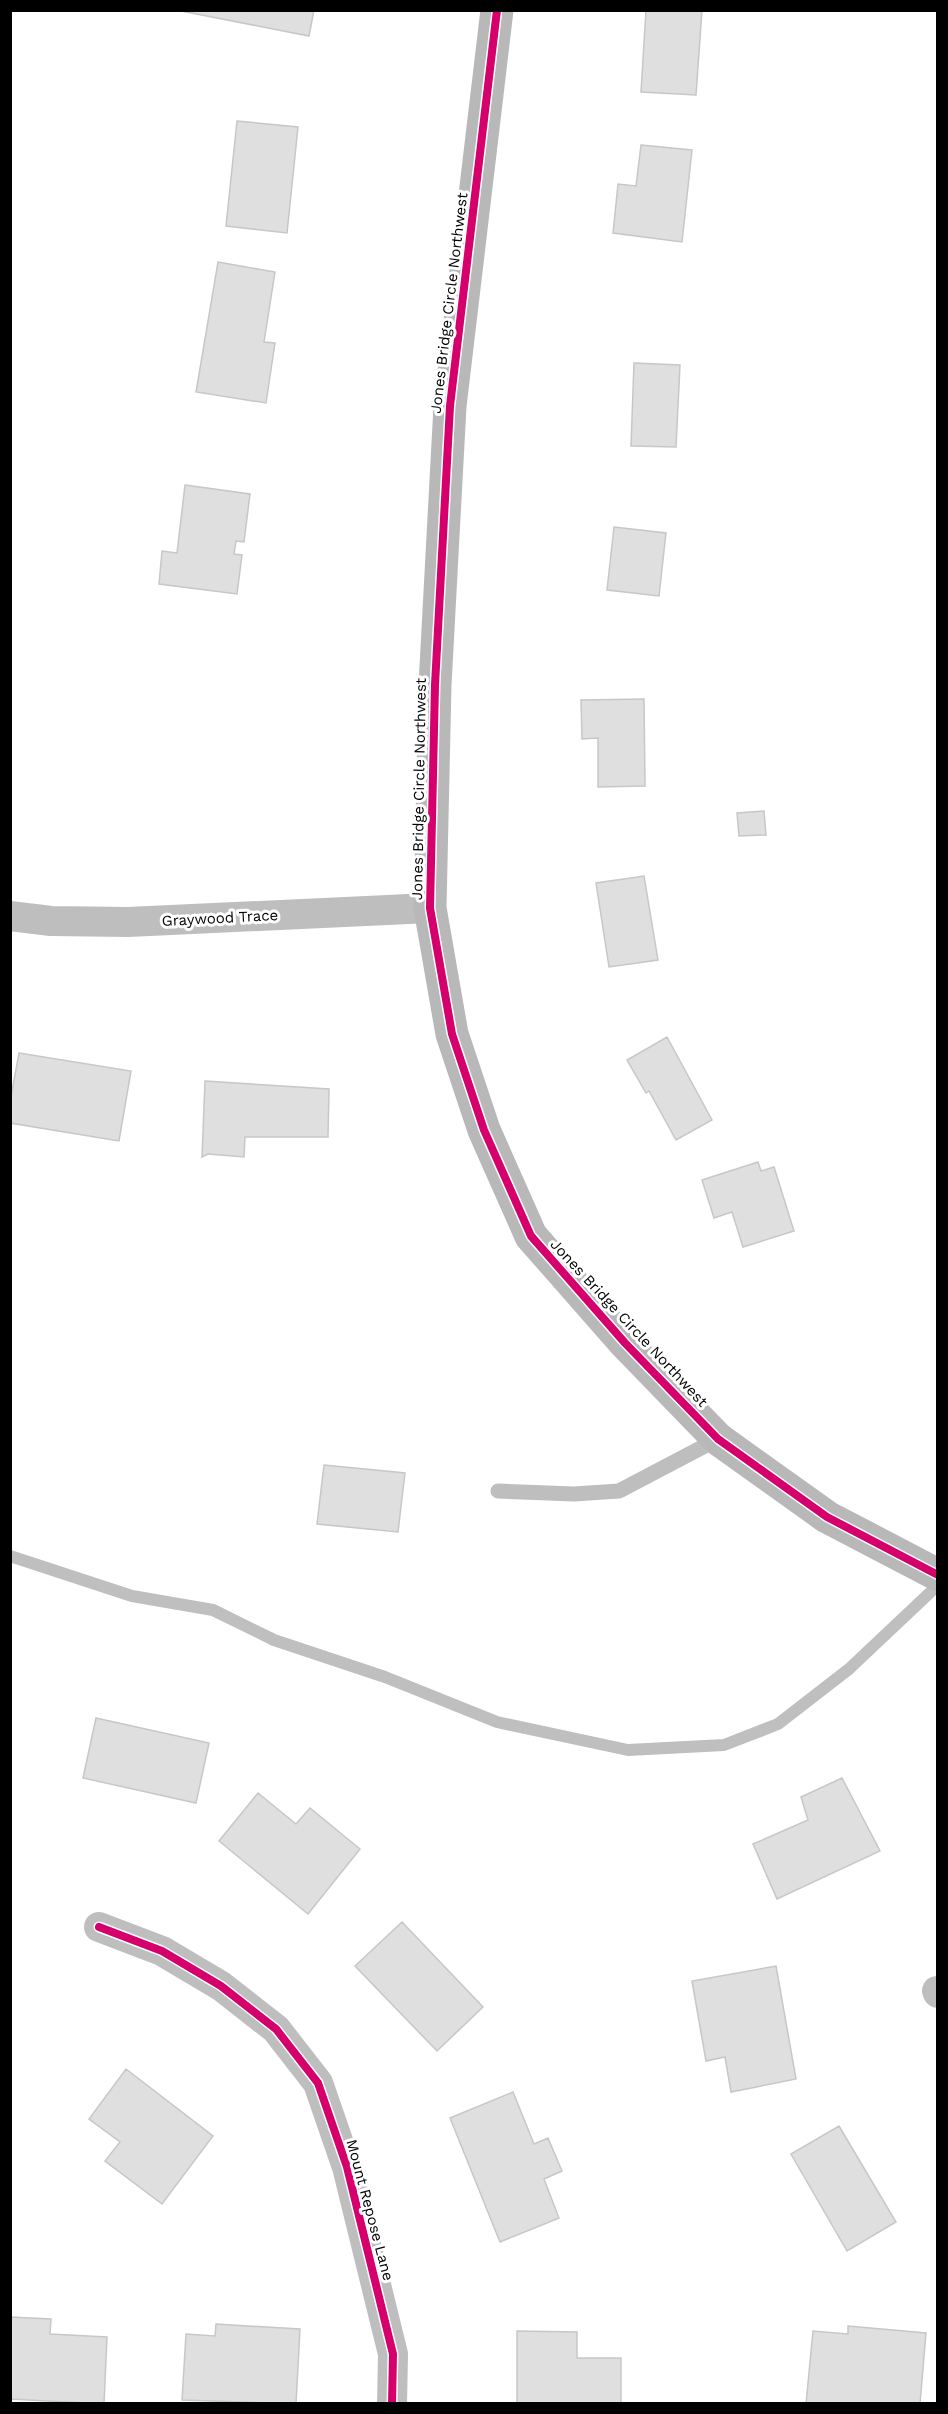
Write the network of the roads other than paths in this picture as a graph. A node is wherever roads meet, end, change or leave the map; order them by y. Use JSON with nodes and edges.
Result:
{"nodes":[{"id":1,"x":497,"y":10,"type":"edge"},
{"id":2,"x":430,"y":909,"type":"junction"},
{"id":3,"x":10,"y":916,"type":"edge"},
{"id":4,"x":718,"y":1438,"type":"junction"},
{"id":5,"x":498,"y":1491,"type":"dead end"},
{"id":6,"x":938,"y":1575,"type":"edge"},
{"id":7,"x":99,"y":1927,"type":"dead end"},
{"id":8,"x":392,"y":2403,"type":"edge"}],
"edges":[{"from":1,"to":2,"type":"street","name":"Jones Bridge Circle Northwest"},
{"from":2,"to":3,"type":"street","name":"Graywood Trace"},
{"from":2,"to":4,"type":"street","name":"Jones Bridge Circle Northwest"},
{"from":4,"to":5,"type":"lane"},
{"from":4,"to":6,"type":"street","name":"Jones Bridge Circle Northwest"},
{"from":7,"to":8,"type":"street","name":"Mount Repose Lane"}]}
